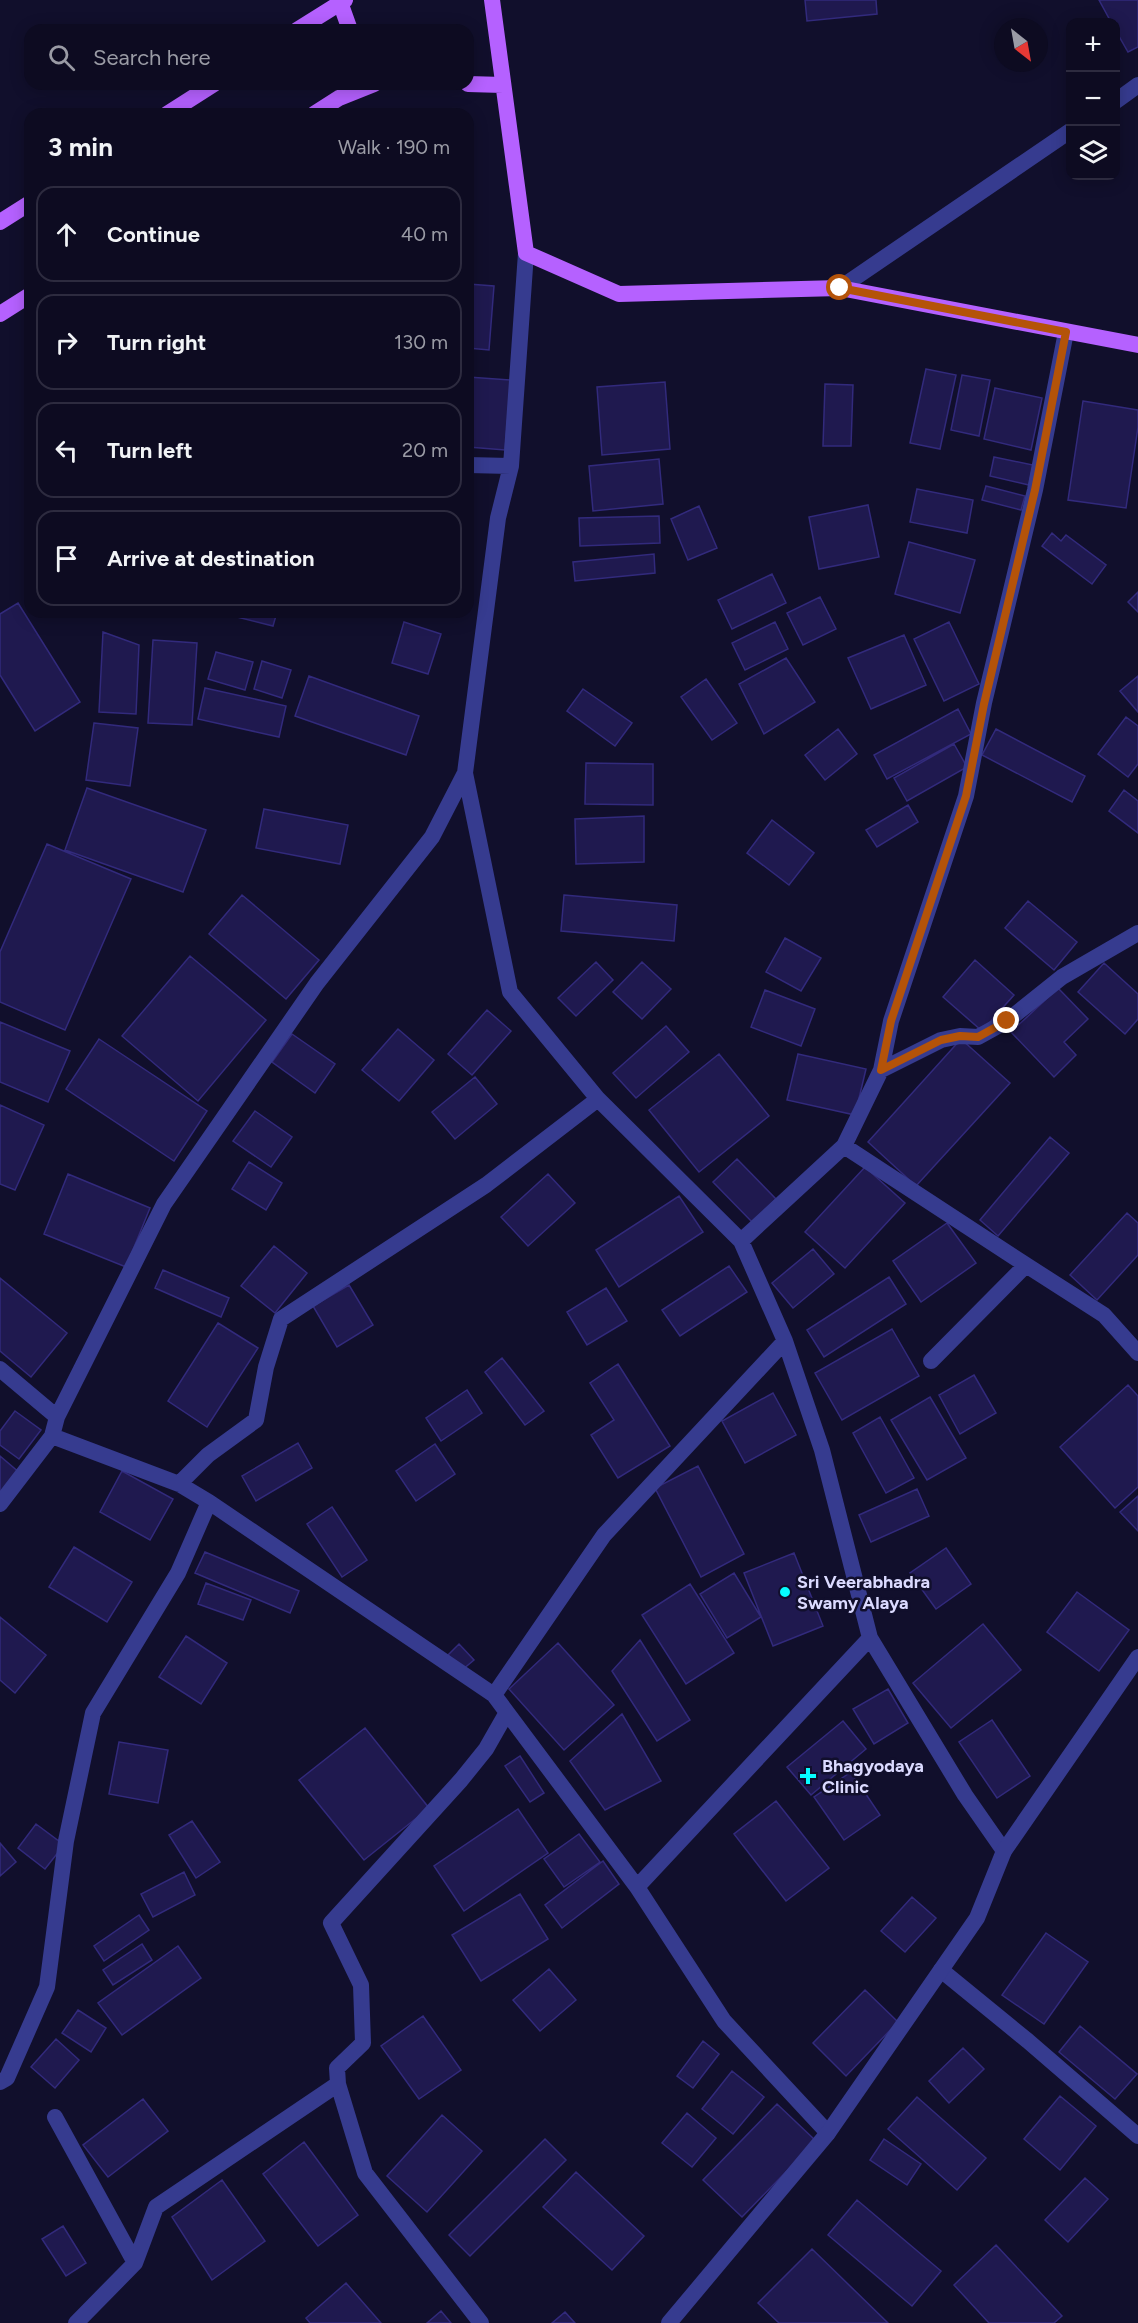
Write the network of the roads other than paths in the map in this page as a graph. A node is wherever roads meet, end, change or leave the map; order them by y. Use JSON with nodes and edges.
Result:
{"nodes":[{"id":1,"x":492,"y":0,"type":"edge"},
{"id":2,"x":343,"y":1,"type":"edge"},
{"id":3,"x":307,"y":24,"type":"edge"},
{"id":4,"x":349,"y":24,"type":"edge"},
{"id":5,"x":474,"y":84,"type":"edge"},
{"id":6,"x":503,"y":85,"type":"junction"},
{"id":7,"x":1138,"y":85,"type":"edge"},
{"id":8,"x":205,"y":90,"type":"edge"},
{"id":9,"x":357,"y":90,"type":"edge"},
{"id":10,"x":1120,"y":98,"type":"edge"},
{"id":11,"x":176,"y":108,"type":"edge"},
{"id":12,"x":323,"y":108,"type":"edge"},
{"id":13,"x":1066,"y":134,"type":"edge"},
{"id":14,"x":24,"y":207,"type":"edge"},
{"id":15,"x":0,"y":222,"type":"edge"},
{"id":16,"x":526,"y":253,"type":"junction"},
{"id":17,"x":840,"y":288,"type":"junction"},
{"id":18,"x":24,"y":299,"type":"edge"},
{"id":19,"x":0,"y":314,"type":"edge"},
{"id":20,"x":1066,"y":332,"type":"junction"},
{"id":21,"x":1138,"y":345,"type":"edge"},
{"id":22,"x":474,"y":465,"type":"edge"},
{"id":23,"x":511,"y":466,"type":"junction"},
{"id":24,"x":465,"y":773,"type":"junction"},
{"id":25,"x":1138,"y":933,"type":"edge"},
{"id":26,"x":881,"y":1070,"type":"junction"},
{"id":27,"x":598,"y":1099,"type":"junction"},
{"id":28,"x":844,"y":1146,"type":"junction"},
{"id":29,"x":741,"y":1241,"type":"junction"},
{"id":30,"x":1026,"y":1265,"type":"junction"},
{"id":31,"x":785,"y":1341,"type":"junction"},
{"id":32,"x":1138,"y":1353,"type":"edge"},
{"id":33,"x":931,"y":1361,"type":"dead end"},
{"id":34,"x":0,"y":1369,"type":"edge"},
{"id":35,"x":57,"y":1417,"type":"junction"},
{"id":36,"x":52,"y":1436,"type":"junction"},
{"id":37,"x":179,"y":1484,"type":"junction"},
{"id":38,"x":209,"y":1502,"type":"junction"},
{"id":39,"x":0,"y":1504,"type":"edge"},
{"id":40,"x":870,"y":1638,"type":"junction"},
{"id":41,"x":1138,"y":1657,"type":"edge"},
{"id":42,"x":494,"y":1695,"type":"junction"},
{"id":43,"x":506,"y":1714,"type":"junction"},
{"id":44,"x":1004,"y":1851,"type":"junction"},
{"id":45,"x":638,"y":1887,"type":"junction"},
{"id":46,"x":941,"y":1970,"type":"junction"},
{"id":47,"x":0,"y":2082,"type":"edge"},
{"id":48,"x":338,"y":2084,"type":"junction"},
{"id":49,"x":55,"y":2117,"type":"dead end"},
{"id":50,"x":1135,"y":2126,"type":"edge"},
{"id":51,"x":828,"y":2133,"type":"junction"},
{"id":52,"x":135,"y":2263,"type":"junction"},
{"id":53,"x":76,"y":2323,"type":"edge"},
{"id":54,"x":481,"y":2323,"type":"edge"},
{"id":55,"x":669,"y":2323,"type":"edge"}],
"edges":[{"from":1,"to":6,"type":"main road"},
{"from":2,"to":3,"type":"main road"},
{"from":2,"to":4,"type":"main road"},
{"from":5,"to":6,"type":"main road"},
{"from":6,"to":16,"type":"main road"},
{"from":7,"to":10,"type":"street"},
{"from":8,"to":11,"type":"main road"},
{"from":9,"to":12,"type":"main road"},
{"from":13,"to":17,"type":"street"},
{"from":14,"to":15,"type":"main road"},
{"from":16,"to":17,"type":"main road"},
{"from":16,"to":23,"type":"street"},
{"from":17,"to":20,"type":"main road"},
{"from":18,"to":19,"type":"main road"},
{"from":20,"to":21,"type":"main road"},
{"from":20,"to":26,"type":"street"},
{"from":22,"to":23,"type":"street"},
{"from":23,"to":24,"type":"street"},
{"from":24,"to":27,"type":"street"},
{"from":24,"to":35,"type":"street"},
{"from":25,"to":26,"type":"street"},
{"from":26,"to":28,"type":"street"},
{"from":27,"to":29,"type":"street"},
{"from":27,"to":37,"type":"street"},
{"from":28,"to":29,"type":"street"},
{"from":28,"to":30,"type":"street"},
{"from":29,"to":31,"type":"street"},
{"from":30,"to":32,"type":"street"},
{"from":30,"to":33,"type":"street"},
{"from":31,"to":40,"type":"street"},
{"from":31,"to":42,"type":"street"},
{"from":34,"to":35,"type":"street"},
{"from":35,"to":36,"type":"street"},
{"from":36,"to":37,"type":"street"},
{"from":36,"to":39,"type":"street"},
{"from":37,"to":38,"type":"street"},
{"from":38,"to":42,"type":"street"},
{"from":38,"to":47,"type":"street"},
{"from":40,"to":44,"type":"street"},
{"from":40,"to":45,"type":"street"},
{"from":41,"to":44,"type":"street"},
{"from":42,"to":43,"type":"street"},
{"from":43,"to":45,"type":"street"},
{"from":43,"to":48,"type":"street"},
{"from":44,"to":46,"type":"street"},
{"from":45,"to":51,"type":"street"},
{"from":46,"to":50,"type":"street"},
{"from":46,"to":51,"type":"street"},
{"from":48,"to":52,"type":"street"},
{"from":48,"to":54,"type":"street"},
{"from":49,"to":52,"type":"street"},
{"from":51,"to":55,"type":"street"},
{"from":52,"to":53,"type":"street"}]}
